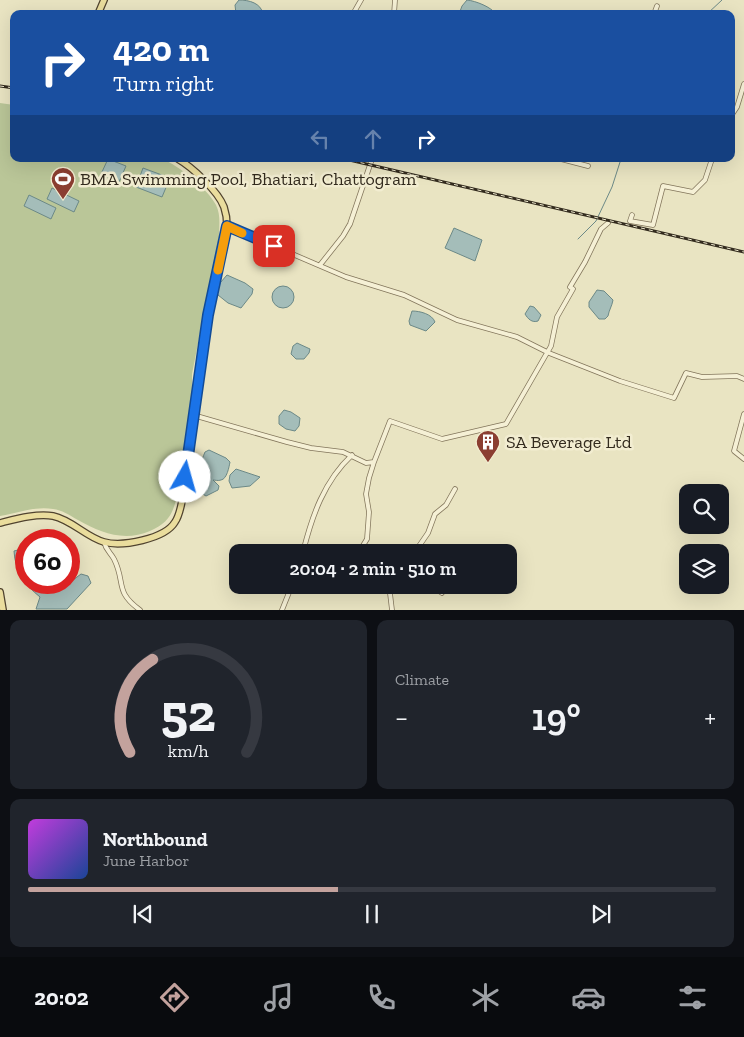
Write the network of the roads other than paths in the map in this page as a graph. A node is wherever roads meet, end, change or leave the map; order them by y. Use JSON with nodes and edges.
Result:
{"nodes":[{"id":1,"x":657,"y":6,"type":"dead end"},
{"id":2,"x":656,"y":10,"type":"edge"},
{"id":3,"x":744,"y":84,"type":"edge"},
{"id":4,"x":735,"y":110,"type":"edge"},
{"id":5,"x":182,"y":162,"type":"edge"},
{"id":6,"x":371,"y":162,"type":"edge"},
{"id":7,"x":573,"y":162,"type":"edge"},
{"id":8,"x":711,"y":162,"type":"edge"},
{"id":9,"x":588,"y":166,"type":"dead end"},
{"id":10,"x":632,"y":214,"type":"dead end"},
{"id":11,"x":608,"y":223,"type":"dead end"},
{"id":12,"x":227,"y":226,"type":"junction"},
{"id":13,"x":320,"y":265,"type":"junction"},
{"id":14,"x":548,"y":352,"type":"junction"},
{"id":15,"x":744,"y":379,"type":"edge"},
{"id":16,"x":744,"y":414,"type":"edge"},
{"id":17,"x":193,"y":415,"type":"junction"},
{"id":18,"x":352,"y":455,"type":"junction"},
{"id":19,"x":744,"y":458,"type":"edge"},
{"id":20,"x":374,"y":462,"type":"junction"},
{"id":21,"x":455,"y":489,"type":"dead end"},
{"id":22,"x":0,"y":523,"type":"edge"},
{"id":23,"x":104,"y":542,"type":"junction"},
{"id":24,"x":305,"y":544,"type":"edge"},
{"id":25,"x":364,"y":544,"type":"edge"},
{"id":26,"x":420,"y":544,"type":"edge"},
{"id":27,"x":0,"y":592,"type":"edge"},
{"id":28,"x":288,"y":594,"type":"edge"},
{"id":29,"x":390,"y":594,"type":"edge"},
{"id":30,"x":3,"y":610,"type":"edge"},
{"id":31,"x":140,"y":610,"type":"edge"},
{"id":32,"x":282,"y":610,"type":"edge"},
{"id":33,"x":392,"y":610,"type":"edge"}],
"edges":[{"from":1,"to":2,"type":"street"},
{"from":3,"to":4,"type":"street"},
{"from":5,"to":12,"type":"main road"},
{"from":6,"to":13,"type":"street"},
{"from":7,"to":9,"type":"street"},
{"from":8,"to":10,"type":"street"},
{"from":11,"to":14,"type":"street"},
{"from":12,"to":13,"type":"street"},
{"from":12,"to":17,"type":"main road"},
{"from":13,"to":14,"type":"street"},
{"from":14,"to":15,"type":"street"},
{"from":14,"to":20,"type":"street"},
{"from":16,"to":19,"type":"street"},
{"from":17,"to":18,"type":"street"},
{"from":17,"to":23,"type":"main road"},
{"from":18,"to":20,"type":"street"},
{"from":18,"to":24,"type":"street"},
{"from":20,"to":25,"type":"street"},
{"from":21,"to":26,"type":"street"},
{"from":22,"to":23,"type":"main road"},
{"from":23,"to":31,"type":"street"},
{"from":27,"to":30,"type":"main road"},
{"from":28,"to":32,"type":"street"},
{"from":29,"to":33,"type":"street"}]}
